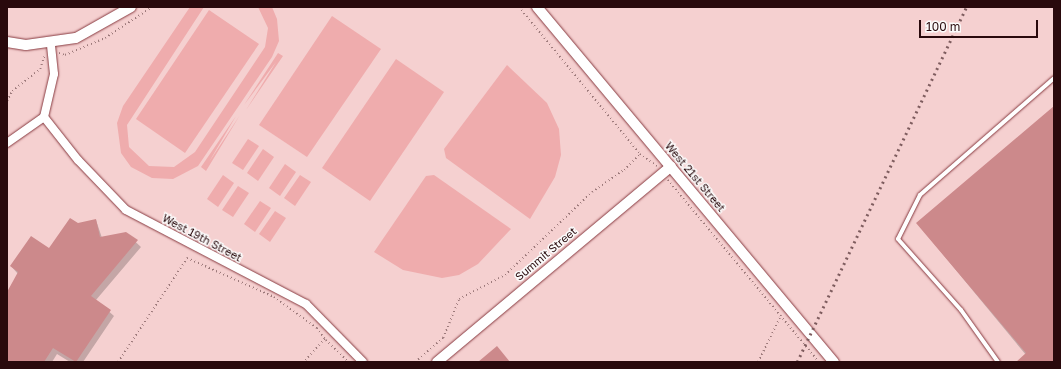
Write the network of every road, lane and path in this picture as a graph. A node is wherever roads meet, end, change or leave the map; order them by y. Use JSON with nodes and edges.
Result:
{"nodes":[{"id":1,"x":131,"y":7,"type":"edge"},
{"id":2,"x":152,"y":7,"type":"edge"},
{"id":3,"x":519,"y":7,"type":"edge"},
{"id":4,"x":537,"y":7,"type":"edge"},
{"id":5,"x":7,"y":42,"type":"edge"},
{"id":6,"x":51,"y":43,"type":"junction"},
{"id":7,"x":53,"y":55,"type":"junction"},
{"id":8,"x":1054,"y":78,"type":"edge"},
{"id":9,"x":7,"y":101,"type":"edge"},
{"id":10,"x":44,"y":117,"type":"junction"},
{"id":11,"x":7,"y":143,"type":"edge"},
{"id":12,"x":640,"y":154,"type":"junction"},
{"id":13,"x":671,"y":166,"type":"junction"},
{"id":14,"x":662,"y":172,"type":"junction"},
{"id":15,"x":781,"y":314,"type":"junction"},
{"id":16,"x":325,"y":339,"type":"junction"},
{"id":17,"x":118,"y":362,"type":"edge"},
{"id":18,"x":304,"y":362,"type":"edge"},
{"id":19,"x":349,"y":362,"type":"edge"},
{"id":20,"x":363,"y":362,"type":"edge"},
{"id":21,"x":415,"y":362,"type":"edge"},
{"id":22,"x":437,"y":362,"type":"edge"},
{"id":23,"x":758,"y":362,"type":"edge"},
{"id":24,"x":819,"y":362,"type":"edge"},
{"id":25,"x":834,"y":362,"type":"edge"},
{"id":26,"x":998,"y":362,"type":"edge"}],
"edges":[{"from":1,"to":6,"type":"street"},
{"from":2,"to":7,"type":"path"},
{"from":3,"to":12,"type":"path"},
{"from":4,"to":13,"type":"street","name":"West 21st Street"},
{"from":5,"to":6,"type":"street"},
{"from":6,"to":7,"type":"street"},
{"from":7,"to":9,"type":"path"},
{"from":7,"to":10,"type":"street"},
{"from":8,"to":26,"type":"lane"},
{"from":10,"to":11,"type":"street"},
{"from":10,"to":20,"type":"street","name":"West 19th Street"},
{"from":12,"to":14,"type":"path"},
{"from":12,"to":21,"type":"path"},
{"from":13,"to":14,"type":"street","name":"Summit Street"},
{"from":13,"to":25,"type":"street","name":"West 21st Street"},
{"from":14,"to":15,"type":"path"},
{"from":14,"to":22,"type":"street","name":"Summit Street"},
{"from":15,"to":23,"type":"path"},
{"from":15,"to":24,"type":"path"},
{"from":16,"to":17,"type":"path"},
{"from":16,"to":18,"type":"path"},
{"from":16,"to":19,"type":"path"}]}
